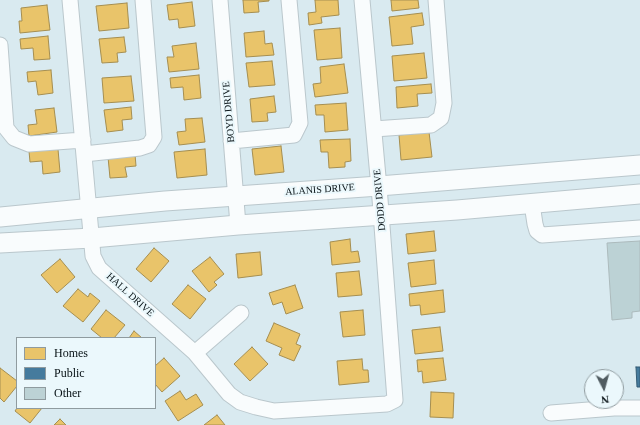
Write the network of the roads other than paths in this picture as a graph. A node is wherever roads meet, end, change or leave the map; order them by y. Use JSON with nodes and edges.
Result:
{"nodes":[{"id":1,"x":70,"y":0,"type":"edge"},
{"id":2,"x":143,"y":0,"type":"edge"},
{"id":3,"x":220,"y":0,"type":"edge"},
{"id":4,"x":289,"y":0,"type":"edge"},
{"id":5,"x":362,"y":0,"type":"edge"},
{"id":6,"x":436,"y":0,"type":"edge"},
{"id":7,"x":0,"y":45,"type":"edge"},
{"id":8,"x":374,"y":129,"type":"junction"},
{"id":9,"x":231,"y":140,"type":"junction"},
{"id":10,"x":83,"y":147,"type":"junction"},
{"id":11,"x":640,"y":165,"type":"edge"},
{"id":12,"x":379,"y":186,"type":"junction"},
{"id":13,"x":640,"y":194,"type":"edge"},
{"id":14,"x":236,"y":196,"type":"junction"},
{"id":15,"x":532,"y":204,"type":"junction"},
{"id":16,"x":89,"y":209,"type":"junction"},
{"id":17,"x":381,"y":215,"type":"junction"},
{"id":18,"x":0,"y":217,"type":"edge"},
{"id":19,"x":238,"y":225,"type":"junction"},
{"id":20,"x":640,"y":228,"type":"edge"},
{"id":21,"x":92,"y":238,"type":"junction"},
{"id":22,"x":0,"y":242,"type":"edge"},
{"id":23,"x":241,"y":313,"type":"dead end"},
{"id":24,"x":195,"y":353,"type":"junction"},
{"id":25,"x":395,"y":400,"type":"joint"},
{"id":26,"x":640,"y":408,"type":"edge"},
{"id":27,"x":551,"y":413,"type":"dead end"}],
"edges":[{"from":1,"to":10,"type":"street","name":"HALL DRIVE"},
{"from":2,"to":10,"type":"street"},
{"from":3,"to":9,"type":"street","name":"BOYD DRIVE"},
{"from":4,"to":9,"type":"street"},
{"from":5,"to":8,"type":"street","name":"DODD DRIVE"},
{"from":6,"to":8,"type":"street"},
{"from":7,"to":10,"type":"street"},
{"from":8,"to":12,"type":"street","name":"DODD DRIVE"},
{"from":9,"to":14,"type":"street","name":"BOYD DRIVE"},
{"from":10,"to":16,"type":"street","name":"HALL DRIVE"},
{"from":11,"to":12,"type":"main road","name":"ALANIS DRIVE"},
{"from":12,"to":14,"type":"main road","name":"ALANIS DRIVE"},
{"from":12,"to":17,"type":"street","name":"DODD DRIVE"},
{"from":13,"to":15,"type":"main road"},
{"from":14,"to":16,"type":"main road","name":"ALANIS DRIVE"},
{"from":14,"to":19,"type":"street","name":"BOYD DRIVE"},
{"from":15,"to":17,"type":"main road"},
{"from":15,"to":20,"type":"street"},
{"from":16,"to":18,"type":"main road","name":"ALANIS DRIVE"},
{"from":16,"to":21,"type":"street","name":"HALL DRIVE"},
{"from":17,"to":19,"type":"main road"},
{"from":17,"to":25,"type":"street","name":"DODD DRIVE"},
{"from":19,"to":21,"type":"main road"},
{"from":21,"to":22,"type":"main road"},
{"from":21,"to":24,"type":"street","name":"HALL DRIVE"},
{"from":23,"to":24,"type":"street"},
{"from":24,"to":25,"type":"street","name":"HALL DRIVE"},
{"from":26,"to":27,"type":"street"}]}
